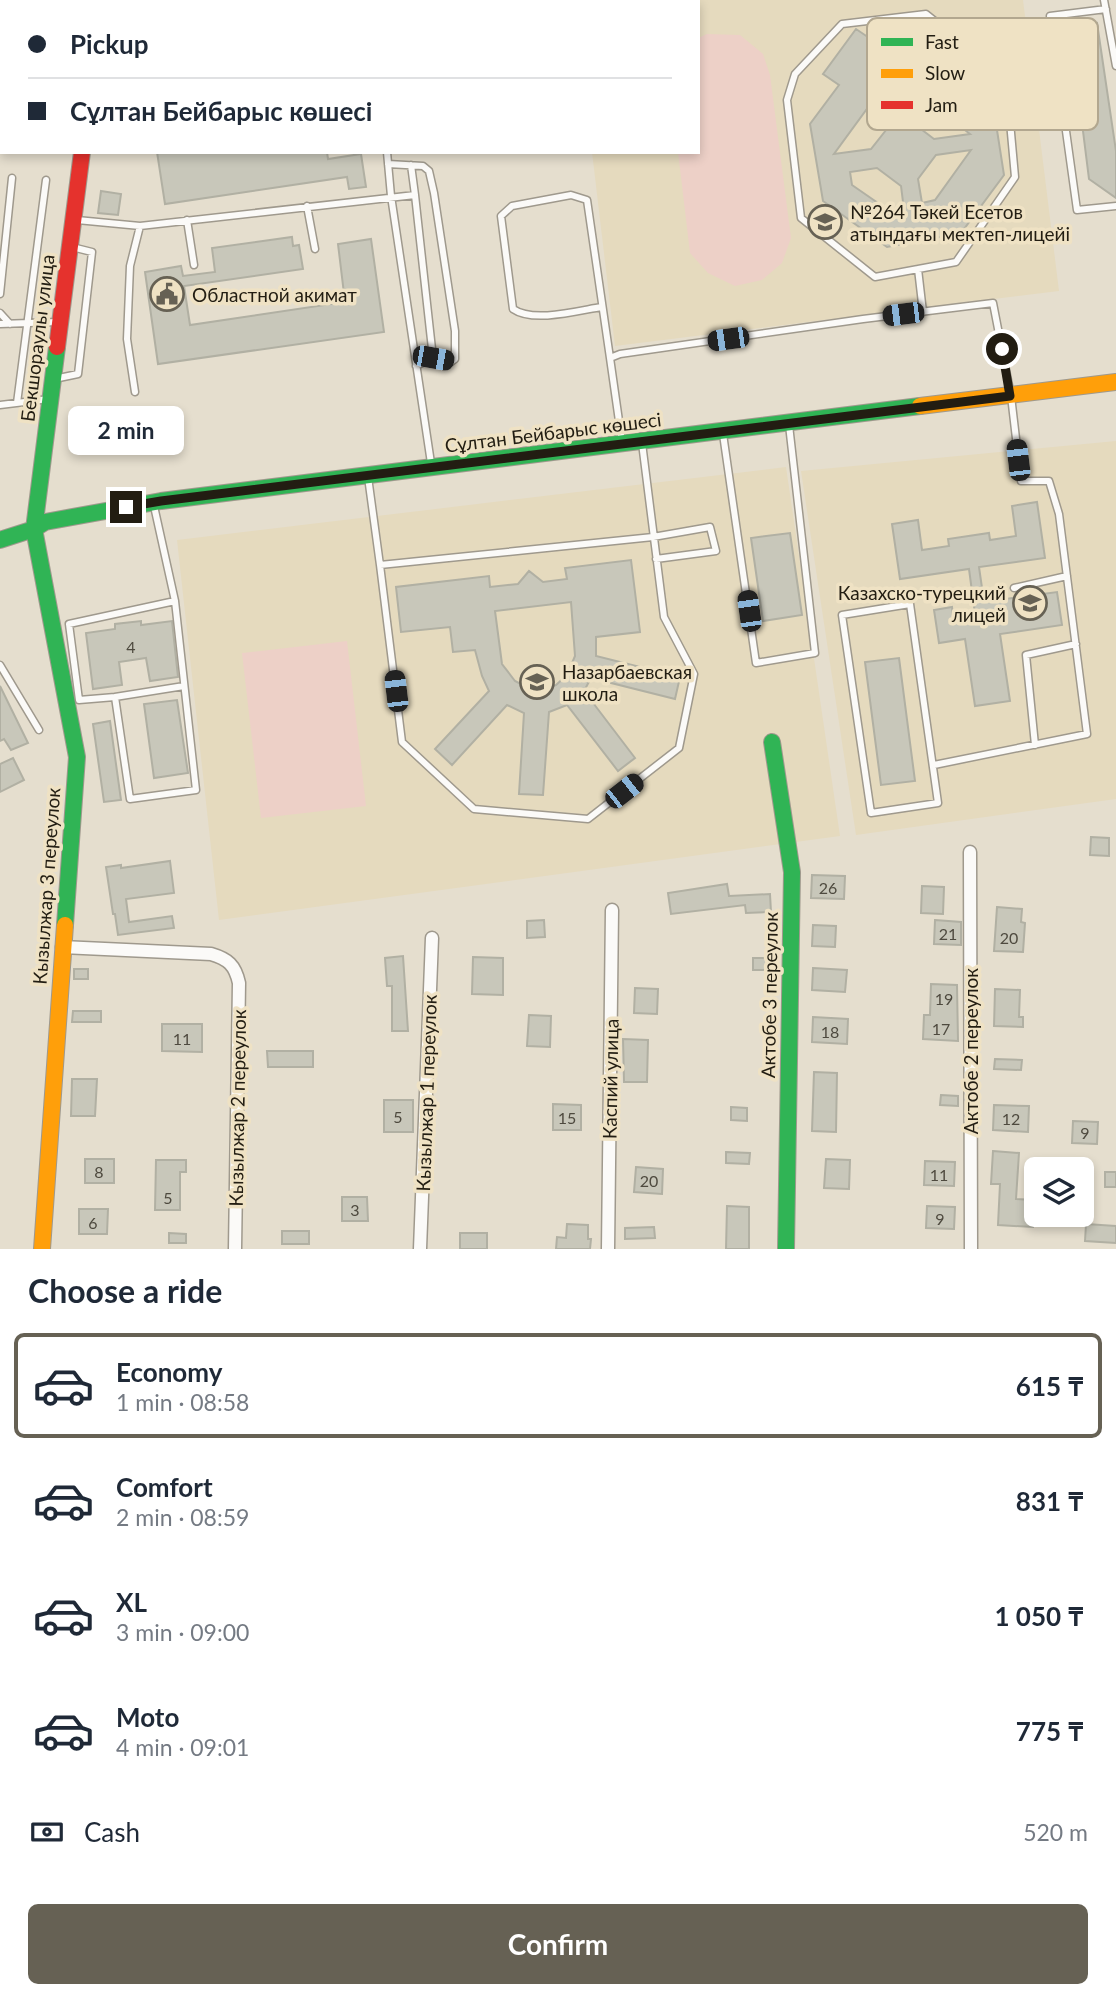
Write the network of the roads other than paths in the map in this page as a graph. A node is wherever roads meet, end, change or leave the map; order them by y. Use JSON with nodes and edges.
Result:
{"nodes":[{"id":1,"x":1104,"y":0,"type":"edge"},
{"id":2,"x":1106,"y":9,"type":"junction"},
{"id":3,"x":892,"y":18,"type":"edge"},
{"id":4,"x":931,"y":18,"type":"edge"},
{"id":5,"x":1050,"y":18,"type":"edge"},
{"id":6,"x":867,"y":21,"type":"edge"},
{"id":7,"x":1114,"y":39,"type":"edge"},
{"id":8,"x":1116,"y":66,"type":"edge"},
{"id":9,"x":1011,"y":130,"type":"edge"},
{"id":10,"x":1066,"y":130,"type":"edge"},
{"id":11,"x":82,"y":154,"type":"edge"},
{"id":12,"x":387,"y":154,"type":"edge"},
{"id":13,"x":388,"y":164,"type":"junction"},
{"id":14,"x":411,"y":165,"type":"junction"},
{"id":15,"x":12,"y":178,"type":"dead end"},
{"id":16,"x":46,"y":180,"type":"dead end"},
{"id":17,"x":415,"y":195,"type":"junction"},
{"id":18,"x":391,"y":196,"type":"junction"},
{"id":19,"x":307,"y":206,"type":"junction"},
{"id":20,"x":1116,"y":206,"type":"edge"},
{"id":21,"x":74,"y":219,"type":"junction"},
{"id":22,"x":187,"y":220,"type":"junction"},
{"id":23,"x":140,"y":226,"type":"junction"},
{"id":24,"x":70,"y":246,"type":"junction"},
{"id":25,"x":315,"y":248,"type":"dead end"},
{"id":26,"x":194,"y":265,"type":"dead end"},
{"id":27,"x":918,"y":269,"type":"junction"},
{"id":28,"x":0,"y":294,"type":"edge"},
{"id":29,"x":601,"y":307,"type":"junction"},
{"id":30,"x":923,"y":312,"type":"junction"},
{"id":31,"x":0,"y":313,"type":"edge"},
{"id":32,"x":61,"y":322,"type":"junction"},
{"id":33,"x":26,"y":323,"type":"junction"},
{"id":34,"x":0,"y":324,"type":"edge"},
{"id":35,"x":10,"y":324,"type":"junction"},
{"id":36,"x":433,"y":358,"type":"junction"},
{"id":37,"x":610,"y":358,"type":"junction"},
{"id":38,"x":416,"y":366,"type":"junction"},
{"id":39,"x":53,"y":379,"type":"junction"},
{"id":40,"x":1116,"y":382,"type":"edge"},
{"id":41,"x":135,"y":392,"type":"dead end"},
{"id":42,"x":1010,"y":396,"type":"junction"},
{"id":43,"x":51,"y":398,"type":"junction"},
{"id":44,"x":17,"y":403,"type":"junction"},
{"id":45,"x":0,"y":405,"type":"edge"},
{"id":46,"x":788,"y":423,"type":"junction"},
{"id":47,"x":723,"y":431,"type":"junction"},
{"id":48,"x":642,"y":441,"type":"junction"},
{"id":49,"x":622,"y":444,"type":"junction"},
{"id":50,"x":431,"y":468,"type":"junction"},
{"id":51,"x":368,"y":475,"type":"junction"},
{"id":52,"x":153,"y":502,"type":"junction"},
{"id":53,"x":34,"y":529,"type":"junction"},
{"id":54,"x":653,"y":537,"type":"junction"},
{"id":55,"x":0,"y":540,"type":"edge"},
{"id":56,"x":656,"y":559,"type":"junction"},
{"id":57,"x":380,"y":565,"type":"junction"},
{"id":58,"x":1067,"y":576,"type":"junction"},
{"id":59,"x":1014,"y":587,"type":"dead end"},
{"id":60,"x":175,"y":601,"type":"junction"},
{"id":61,"x":1076,"y":644,"type":"junction"},
{"id":62,"x":0,"y":665,"type":"edge"},
{"id":63,"x":184,"y":686,"type":"junction"},
{"id":64,"x":114,"y":697,"type":"junction"},
{"id":65,"x":39,"y":730,"type":"dead end"},
{"id":66,"x":772,"y":742,"type":"dead end"},
{"id":67,"x":1035,"y":745,"type":"junction"},
{"id":68,"x":934,"y":765,"type":"junction"},
{"id":69,"x":970,"y":852,"type":"dead end"},
{"id":70,"x":612,"y":910,"type":"dead end"},
{"id":71,"x":432,"y":938,"type":"dead end"},
{"id":72,"x":62,"y":947,"type":"junction"},
{"id":73,"x":42,"y":1249,"type":"edge"},
{"id":74,"x":235,"y":1249,"type":"edge"},
{"id":75,"x":420,"y":1249,"type":"edge"},
{"id":76,"x":608,"y":1249,"type":"edge"},
{"id":77,"x":786,"y":1249,"type":"edge"},
{"id":78,"x":971,"y":1249,"type":"edge"}],
"edges":[{"from":1,"to":2,"type":"lane"},
{"from":2,"to":5,"type":"lane"},
{"from":2,"to":7,"type":"lane"},
{"from":3,"to":4,"type":"lane"},
{"from":6,"to":27,"type":"lane"},
{"from":7,"to":8,"type":"lane"},
{"from":9,"to":27,"type":"lane"},
{"from":10,"to":20,"type":"lane"},
{"from":11,"to":21,"type":"street","name":"Бекшораулы улица"},
{"from":12,"to":13,"type":"lane"},
{"from":13,"to":14,"type":"lane"},
{"from":13,"to":18,"type":"lane"},
{"from":14,"to":17,"type":"lane"},
{"from":14,"to":36,"type":"lane"},
{"from":15,"to":28,"type":"lane"},
{"from":16,"to":33,"type":"lane"},
{"from":17,"to":18,"type":"lane"},
{"from":17,"to":36,"type":"lane"},
{"from":18,"to":19,"type":"lane"},
{"from":18,"to":38,"type":"lane"},
{"from":19,"to":22,"type":"lane"},
{"from":19,"to":25,"type":"lane"},
{"from":21,"to":23,"type":"lane"},
{"from":21,"to":24,"type":"street","name":"Бекшораулы улица"},
{"from":22,"to":23,"type":"lane"},
{"from":22,"to":26,"type":"lane"},
{"from":23,"to":41,"type":"lane"},
{"from":24,"to":32,"type":"street","name":"Бекшораулы улица"},
{"from":24,"to":39,"type":"lane"},
{"from":27,"to":30,"type":"lane"},
{"from":29,"to":29,"type":"lane"},
{"from":29,"to":37,"type":"lane"},
{"from":30,"to":37,"type":"lane"},
{"from":30,"to":42,"type":"lane"},
{"from":31,"to":35,"type":"lane"},
{"from":32,"to":33,"type":"lane"},
{"from":32,"to":39,"type":"street","name":"Бекшораулы улица"},
{"from":33,"to":35,"type":"lane"},
{"from":33,"to":44,"type":"lane"},
{"from":34,"to":35,"type":"lane"},
{"from":36,"to":38,"type":"lane"},
{"from":37,"to":49,"type":"lane"},
{"from":38,"to":50,"type":"lane"},
{"from":39,"to":43,"type":"street","name":"Бекшораулы улица"},
{"from":40,"to":42,"type":"street","name":"Сұлтан Бейбарыс көшесі"},
{"from":42,"to":46,"type":"street","name":"Сұлтан Бейбарыс көшесі"},
{"from":42,"to":58,"type":"lane"},
{"from":43,"to":44,"type":"lane"},
{"from":43,"to":53,"type":"street","name":"Бекшораулы улица"},
{"from":44,"to":45,"type":"lane"},
{"from":46,"to":47,"type":"street","name":"Сұлтан Бейбарыс көшесі"},
{"from":46,"to":47,"type":"lane"},
{"from":47,"to":48,"type":"street","name":"Сұлтан Бейбарыс көшесі"},
{"from":48,"to":49,"type":"street","name":"Сұлтан Бейбарыс көшесі"},
{"from":48,"to":54,"type":"lane"},
{"from":49,"to":50,"type":"street","name":"Сұлтан Бейбарыс көшесі"},
{"from":50,"to":51,"type":"street","name":"Сұлтан Бейбарыс көшесі"},
{"from":51,"to":52,"type":"street","name":"Сұлтан Бейбарыс көшесі"},
{"from":51,"to":57,"type":"lane"},
{"from":52,"to":53,"type":"street","name":"Сұлтан Бейбарыс көшесі"},
{"from":52,"to":60,"type":"lane"},
{"from":53,"to":55,"type":"street","name":"Сұлтан Бейбарыс көшесі"},
{"from":53,"to":72,"type":"street","name":"Кызылжар 3 переулок"},
{"from":54,"to":56,"type":"lane"},
{"from":54,"to":56,"type":"lane"},
{"from":54,"to":57,"type":"lane"},
{"from":56,"to":57,"type":"lane"},
{"from":58,"to":59,"type":"lane"},
{"from":58,"to":61,"type":"lane"},
{"from":60,"to":63,"type":"lane"},
{"from":60,"to":64,"type":"lane"},
{"from":61,"to":67,"type":"lane"},
{"from":61,"to":67,"type":"lane"},
{"from":62,"to":65,"type":"lane"},
{"from":63,"to":64,"type":"lane"},
{"from":63,"to":64,"type":"lane"},
{"from":66,"to":77,"type":"street","name":"Актобе 3 переулок"},
{"from":67,"to":68,"type":"lane"},
{"from":68,"to":68,"type":"lane"},
{"from":69,"to":78,"type":"street","name":"Актобе 2 переулок"},
{"from":70,"to":76,"type":"street","name":"Каспий улица"},
{"from":71,"to":75,"type":"street","name":"Кызылжар 1 переулок"},
{"from":72,"to":73,"type":"street","name":"Кызылжар 3 переулок"},
{"from":72,"to":74,"type":"street","name":"Кызылжар 2 переулок"}]}
